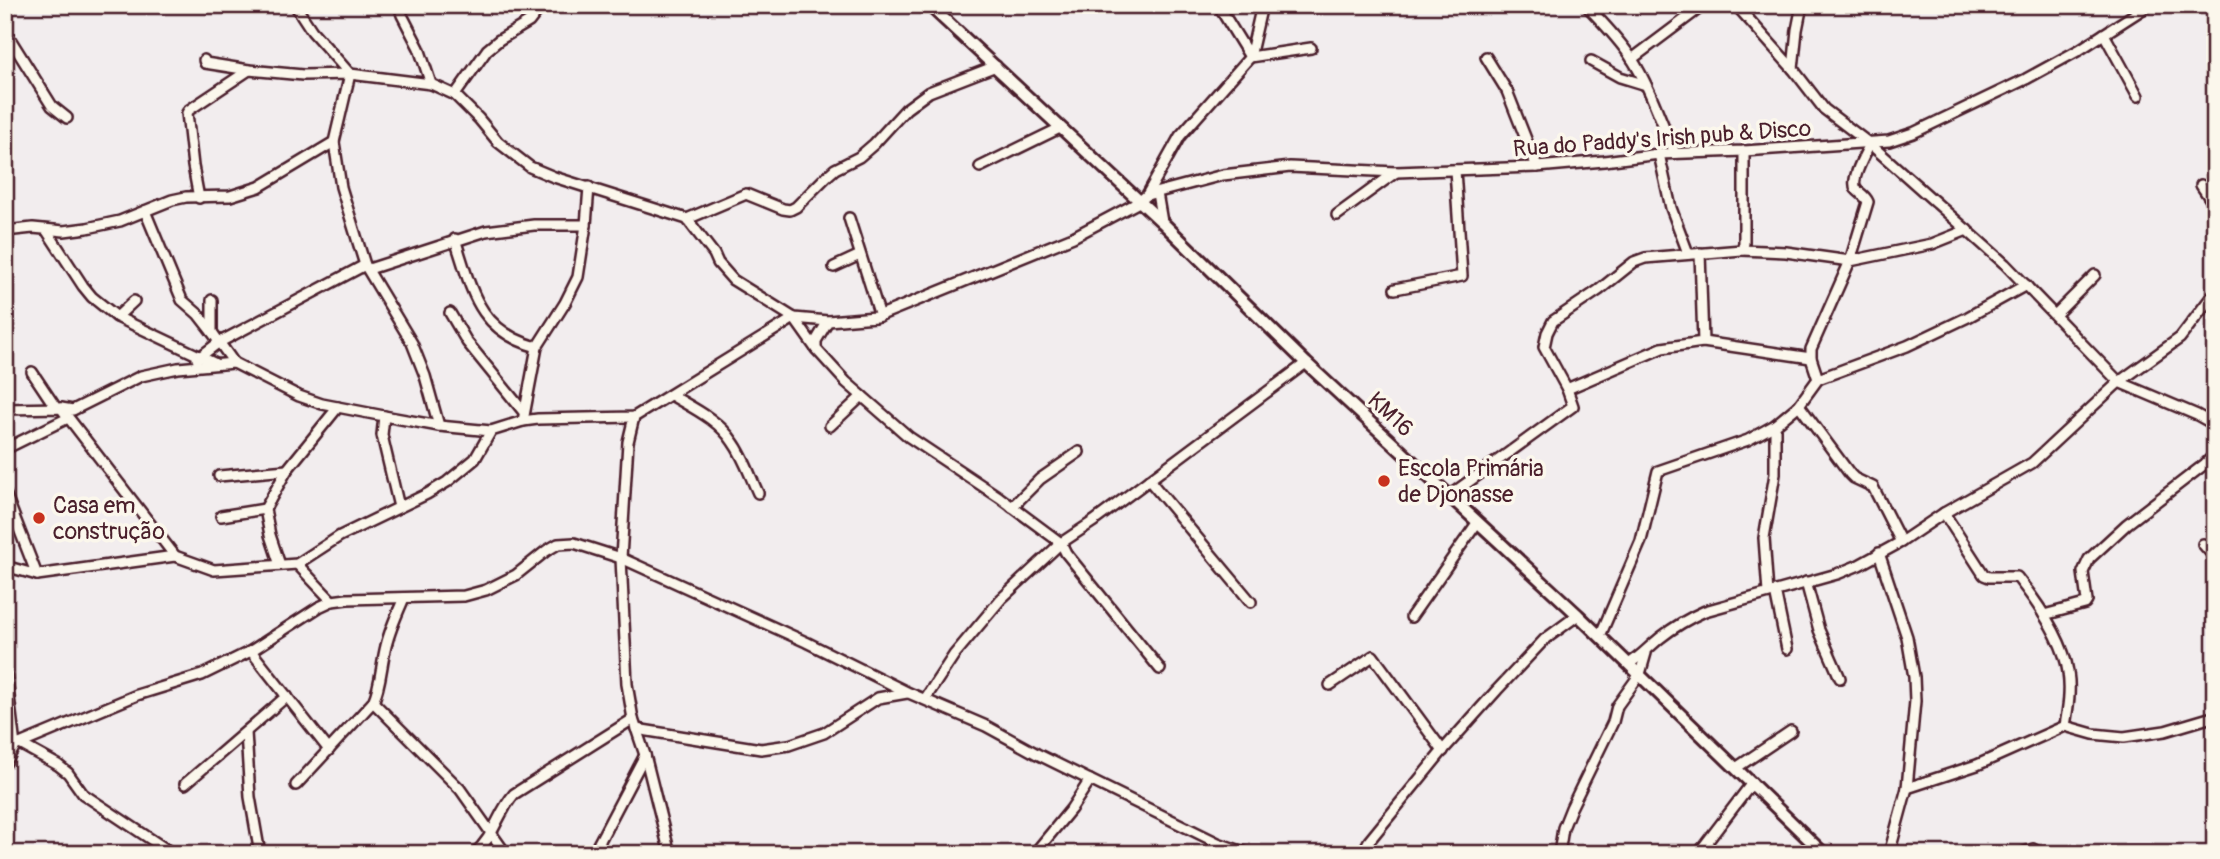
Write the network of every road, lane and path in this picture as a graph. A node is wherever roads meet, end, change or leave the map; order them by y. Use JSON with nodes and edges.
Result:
{"nodes":[{"id":1,"x":13,"y":5,"type":"edge"},
{"id":2,"x":295,"y":5,"type":"edge"},
{"id":3,"x":399,"y":5,"type":"edge"},
{"id":4,"x":542,"y":5,"type":"edge"},
{"id":5,"x":929,"y":5,"type":"edge"},
{"id":6,"x":1218,"y":5,"type":"edge"},
{"id":7,"x":1262,"y":5,"type":"edge"},
{"id":8,"x":1586,"y":5,"type":"edge"},
{"id":9,"x":1704,"y":5,"type":"edge"},
{"id":10,"x":1736,"y":5,"type":"edge"},
{"id":11,"x":1802,"y":5,"type":"edge"},
{"id":12,"x":2149,"y":5,"type":"edge"},
{"id":13,"x":5,"y":11,"type":"edge"},
{"id":14,"x":5,"y":31,"type":"edge"},
{"id":15,"x":2104,"y":34,"type":"junction"},
{"id":16,"x":1311,"y":48,"type":"dead end"},
{"id":17,"x":1250,"y":57,"type":"junction"},
{"id":18,"x":1486,"y":57,"type":"dead end"},
{"id":19,"x":1632,"y":59,"type":"junction"},
{"id":20,"x":204,"y":60,"type":"dead end"},
{"id":21,"x":1591,"y":61,"type":"dead end"},
{"id":22,"x":996,"y":66,"type":"junction"},
{"id":23,"x":1793,"y":69,"type":"junction"},
{"id":24,"x":249,"y":70,"type":"junction"},
{"id":25,"x":350,"y":74,"type":"junction"},
{"id":26,"x":431,"y":85,"type":"junction"},
{"id":27,"x":1646,"y":85,"type":"junction"},
{"id":28,"x":455,"y":95,"type":"junction"},
{"id":29,"x":2138,"y":96,"type":"dead end"},
{"id":30,"x":67,"y":118,"type":"dead end"},
{"id":31,"x":1060,"y":128,"type":"junction"},
{"id":32,"x":334,"y":142,"type":"junction"},
{"id":33,"x":1870,"y":144,"type":"junction"},
{"id":34,"x":1744,"y":151,"type":"junction"},
{"id":35,"x":1660,"y":153,"type":"junction"},
{"id":36,"x":1675,"y":153,"type":"junction"},
{"id":37,"x":980,"y":167,"type":"dead end"},
{"id":38,"x":1537,"y":167,"type":"junction"},
{"id":39,"x":1455,"y":170,"type":"junction"},
{"id":40,"x":1396,"y":172,"type":"junction"},
{"id":41,"x":2201,"y":185,"type":"dead end"},
{"id":42,"x":589,"y":187,"type":"junction"},
{"id":43,"x":1147,"y":197,"type":"junction"},
{"id":44,"x":200,"y":198,"type":"junction"},
{"id":45,"x":2215,"y":206,"type":"edge"},
{"id":46,"x":145,"y":211,"type":"junction"},
{"id":47,"x":1337,"y":215,"type":"dead end"},
{"id":48,"x":849,"y":218,"type":"dead end"},
{"id":49,"x":687,"y":219,"type":"junction"},
{"id":50,"x":1162,"y":222,"type":"junction"},
{"id":51,"x":586,"y":225,"type":"junction"},
{"id":52,"x":5,"y":230,"type":"edge"},
{"id":53,"x":1966,"y":230,"type":"junction"},
{"id":54,"x":47,"y":231,"type":"junction"},
{"id":55,"x":455,"y":239,"type":"junction"},
{"id":56,"x":1742,"y":250,"type":"junction"},
{"id":57,"x":1688,"y":253,"type":"junction"},
{"id":58,"x":1700,"y":253,"type":"junction"},
{"id":59,"x":860,"y":255,"type":"junction"},
{"id":60,"x":1850,"y":261,"type":"junction"},
{"id":61,"x":367,"y":267,"type":"junction"},
{"id":62,"x":834,"y":267,"type":"dead end"},
{"id":63,"x":2095,"y":275,"type":"dead end"},
{"id":64,"x":2026,"y":285,"type":"junction"},
{"id":65,"x":1395,"y":289,"type":"dead end"},
{"id":66,"x":2215,"y":292,"type":"edge"},
{"id":67,"x":134,"y":300,"type":"dead end"},
{"id":68,"x":212,"y":300,"type":"dead end"},
{"id":69,"x":450,"y":313,"type":"dead end"},
{"id":70,"x":2055,"y":315,"type":"junction"},
{"id":71,"x":880,"y":316,"type":"junction"},
{"id":72,"x":117,"y":317,"type":"junction"},
{"id":73,"x":794,"y":318,"type":"junction"},
{"id":74,"x":828,"y":321,"type":"junction"},
{"id":75,"x":212,"y":332,"type":"junction"},
{"id":76,"x":218,"y":342,"type":"junction"},
{"id":77,"x":1703,"y":342,"type":"junction"},
{"id":78,"x":537,"y":347,"type":"junction"},
{"id":79,"x":816,"y":349,"type":"junction"},
{"id":80,"x":200,"y":357,"type":"junction"},
{"id":81,"x":1811,"y":359,"type":"junction"},
{"id":82,"x":234,"y":363,"type":"junction"},
{"id":83,"x":1306,"y":363,"type":"junction"},
{"id":84,"x":216,"y":364,"type":"junction"},
{"id":85,"x":188,"y":368,"type":"junction"},
{"id":86,"x":32,"y":372,"type":"dead end"},
{"id":87,"x":1818,"y":379,"type":"junction"},
{"id":88,"x":2119,"y":382,"type":"junction"},
{"id":89,"x":1567,"y":389,"type":"junction"},
{"id":90,"x":671,"y":395,"type":"junction"},
{"id":91,"x":862,"y":396,"type":"junction"},
{"id":92,"x":1799,"y":405,"type":"junction"},
{"id":93,"x":338,"y":407,"type":"junction"},
{"id":94,"x":59,"y":408,"type":"junction"},
{"id":95,"x":5,"y":409,"type":"edge"},
{"id":96,"x":384,"y":416,"type":"junction"},
{"id":97,"x":523,"y":416,"type":"junction"},
{"id":98,"x":634,"y":416,"type":"junction"},
{"id":99,"x":68,"y":418,"type":"junction"},
{"id":100,"x":1775,"y":425,"type":"junction"},
{"id":101,"x":2215,"y":425,"type":"edge"},
{"id":102,"x":439,"y":426,"type":"junction"},
{"id":103,"x":830,"y":426,"type":"dead end"},
{"id":104,"x":491,"y":430,"type":"junction"},
{"id":105,"x":5,"y":449,"type":"edge"},
{"id":106,"x":1079,"y":452,"type":"dead end"},
{"id":107,"x":2215,"y":454,"type":"edge"},
{"id":108,"x":287,"y":470,"type":"junction"},
{"id":109,"x":219,"y":476,"type":"dead end"},
{"id":110,"x":1149,"y":480,"type":"junction"},
{"id":111,"x":5,"y":493,"type":"edge"},
{"id":112,"x":758,"y":493,"type":"dead end"},
{"id":113,"x":1449,"y":496,"type":"junction"},
{"id":114,"x":400,"y":507,"type":"junction"},
{"id":115,"x":1013,"y":507,"type":"junction"},
{"id":116,"x":265,"y":509,"type":"junction"},
{"id":117,"x":1944,"y":513,"type":"junction"},
{"id":118,"x":221,"y":516,"type":"dead end"},
{"id":119,"x":1477,"y":523,"type":"junction"},
{"id":120,"x":1900,"y":542,"type":"junction"},
{"id":121,"x":1061,"y":543,"type":"junction"},
{"id":122,"x":2203,"y":544,"type":"dead end"},
{"id":123,"x":1879,"y":553,"type":"junction"},
{"id":124,"x":175,"y":556,"type":"junction"},
{"id":125,"x":621,"y":558,"type":"junction"},
{"id":126,"x":2215,"y":558,"type":"edge"},
{"id":127,"x":297,"y":564,"type":"junction"},
{"id":128,"x":280,"y":565,"type":"junction"},
{"id":129,"x":5,"y":566,"type":"edge"},
{"id":130,"x":37,"y":575,"type":"junction"},
{"id":131,"x":1806,"y":582,"type":"junction"},
{"id":132,"x":1772,"y":592,"type":"junction"},
{"id":133,"x":404,"y":598,"type":"junction"},
{"id":134,"x":332,"y":601,"type":"junction"},
{"id":135,"x":1251,"y":602,"type":"dead end"},
{"id":136,"x":1578,"y":615,"type":"junction"},
{"id":137,"x":2044,"y":615,"type":"junction"},
{"id":138,"x":1412,"y":617,"type":"dead end"},
{"id":139,"x":1600,"y":636,"type":"junction"},
{"id":140,"x":1787,"y":649,"type":"dead end"},
{"id":141,"x":251,"y":651,"type":"junction"},
{"id":142,"x":1646,"y":653,"type":"junction"},
{"id":143,"x":5,"y":663,"type":"edge"},
{"id":144,"x":1629,"y":664,"type":"junction"},
{"id":145,"x":1160,"y":669,"type":"dead end"},
{"id":146,"x":1640,"y":674,"type":"junction"},
{"id":147,"x":1840,"y":678,"type":"dead end"},
{"id":148,"x":1330,"y":685,"type":"dead end"},
{"id":149,"x":909,"y":693,"type":"junction"},
{"id":150,"x":287,"y":696,"type":"junction"},
{"id":151,"x":925,"y":699,"type":"junction"},
{"id":152,"x":373,"y":702,"type":"junction"},
{"id":153,"x":2215,"y":718,"type":"edge"},
{"id":154,"x":632,"y":719,"type":"junction"},
{"id":155,"x":2065,"y":726,"type":"junction"},
{"id":156,"x":636,"y":729,"type":"junction"},
{"id":157,"x":1791,"y":731,"type":"dead end"},
{"id":158,"x":246,"y":732,"type":"junction"},
{"id":159,"x":13,"y":740,"type":"edge"},
{"id":160,"x":329,"y":750,"type":"junction"},
{"id":161,"x":1443,"y":751,"type":"junction"},
{"id":162,"x":645,"y":755,"type":"junction"},
{"id":163,"x":5,"y":764,"type":"edge"},
{"id":164,"x":1736,"y":768,"type":"junction"},
{"id":165,"x":1090,"y":780,"type":"junction"},
{"id":166,"x":1752,"y":783,"type":"junction"},
{"id":167,"x":185,"y":785,"type":"dead end"},
{"id":168,"x":296,"y":785,"type":"dead end"},
{"id":169,"x":1907,"y":788,"type":"junction"},
{"id":170,"x":492,"y":833,"type":"junction"},
{"id":171,"x":1218,"y":843,"type":"junction"},
{"id":172,"x":168,"y":853,"type":"edge"},
{"id":173,"x":260,"y":854,"type":"edge"},
{"id":174,"x":474,"y":854,"type":"edge"},
{"id":175,"x":506,"y":854,"type":"edge"},
{"id":176,"x":593,"y":854,"type":"edge"},
{"id":177,"x":670,"y":854,"type":"edge"},
{"id":178,"x":1034,"y":854,"type":"edge"},
{"id":179,"x":1222,"y":854,"type":"edge"},
{"id":180,"x":1250,"y":854,"type":"edge"},
{"id":181,"x":1362,"y":854,"type":"edge"},
{"id":182,"x":1559,"y":854,"type":"edge"},
{"id":183,"x":1698,"y":854,"type":"edge"},
{"id":184,"x":1824,"y":854,"type":"edge"},
{"id":185,"x":1889,"y":854,"type":"edge"},
{"id":186,"x":2019,"y":854,"type":"edge"},
{"id":187,"x":2042,"y":854,"type":"edge"}],
"edges":[{"from":1,"to":13,"type":"street"},
{"from":2,"to":25,"type":"street"},
{"from":3,"to":26,"type":"street"},
{"from":4,"to":28,"type":"street"},
{"from":5,"to":22,"type":"street","name":"KM16"},
{"from":6,"to":17,"type":"street"},
{"from":7,"to":17,"type":"street"},
{"from":8,"to":19,"type":"street"},
{"from":9,"to":19,"type":"street"},
{"from":10,"to":23,"type":"street"},
{"from":11,"to":23,"type":"street"},
{"from":12,"to":15,"type":"street","name":"Rua do Paddy's Irish pub & Disco"},
{"from":14,"to":30,"type":"street"},
{"from":15,"to":29,"type":"street"},
{"from":15,"to":33,"type":"street","name":"Rua do Paddy's Irish pub & Disco"},
{"from":16,"to":17,"type":"street"},
{"from":17,"to":43,"type":"street"},
{"from":18,"to":38,"type":"street"},
{"from":19,"to":27,"type":"street"},
{"from":20,"to":24,"type":"street"},
{"from":21,"to":27,"type":"street"},
{"from":22,"to":31,"type":"street","name":"KM16"},
{"from":22,"to":49,"type":"street"},
{"from":23,"to":33,"type":"street"},
{"from":24,"to":25,"type":"street"},
{"from":24,"to":44,"type":"street"},
{"from":25,"to":26,"type":"street"},
{"from":25,"to":32,"type":"street"},
{"from":26,"to":28,"type":"street"},
{"from":27,"to":36,"type":"street"},
{"from":28,"to":42,"type":"street"},
{"from":31,"to":37,"type":"street"},
{"from":31,"to":43,"type":"street","name":"KM16"},
{"from":32,"to":44,"type":"street"},
{"from":32,"to":61,"type":"street"},
{"from":33,"to":34,"type":"street","name":"Rua do Paddy's Irish pub & Disco"},
{"from":33,"to":53,"type":"street"},
{"from":33,"to":60,"type":"street"},
{"from":34,"to":36,"type":"street","name":"Rua do Paddy's Irish pub & Disco"},
{"from":34,"to":56,"type":"street"},
{"from":35,"to":36,"type":"street","name":"Rua do Paddy's Irish pub & Disco"},
{"from":35,"to":38,"type":"street","name":"Rua do Paddy's Irish pub & Disco"},
{"from":35,"to":57,"type":"street"},
{"from":38,"to":39,"type":"street","name":"Rua do Paddy's Irish pub & Disco"},
{"from":39,"to":40,"type":"street","name":"Rua do Paddy's Irish pub & Disco"},
{"from":39,"to":65,"type":"street"},
{"from":40,"to":43,"type":"street","name":"Rua do Paddy's Irish pub & Disco"},
{"from":40,"to":47,"type":"street"},
{"from":41,"to":45,"type":"street"},
{"from":42,"to":49,"type":"street"},
{"from":42,"to":51,"type":"street"},
{"from":43,"to":50,"type":"street","name":"KM16"},
{"from":43,"to":50,"type":"street"},
{"from":43,"to":71,"type":"street","name":"Rua do Paddy's Irish pub & Disco"},
{"from":44,"to":46,"type":"street"},
{"from":46,"to":54,"type":"street"},
{"from":46,"to":75,"type":"street"},
{"from":48,"to":59,"type":"street"},
{"from":49,"to":73,"type":"street"},
{"from":50,"to":83,"type":"street","name":"KM16"},
{"from":51,"to":55,"type":"street"},
{"from":51,"to":78,"type":"street"},
{"from":52,"to":54,"type":"street"},
{"from":53,"to":60,"type":"street"},
{"from":53,"to":64,"type":"street"},
{"from":54,"to":72,"type":"street"},
{"from":55,"to":61,"type":"street"},
{"from":55,"to":78,"type":"street"},
{"from":56,"to":58,"type":"street"},
{"from":56,"to":60,"type":"street"},
{"from":57,"to":58,"type":"street"},
{"from":57,"to":89,"type":"street"},
{"from":58,"to":77,"type":"street"},
{"from":59,"to":62,"type":"street"},
{"from":59,"to":71,"type":"street"},
{"from":60,"to":81,"type":"street"},
{"from":61,"to":76,"type":"street"},
{"from":61,"to":102,"type":"street"},
{"from":63,"to":70,"type":"street"},
{"from":64,"to":70,"type":"street"},
{"from":64,"to":87,"type":"street"},
{"from":66,"to":88,"type":"street"},
{"from":67,"to":72,"type":"street"},
{"from":68,"to":75,"type":"street"},
{"from":69,"to":97,"type":"street"},
{"from":70,"to":88,"type":"street"},
{"from":71,"to":74,"type":"street","name":"Rua do Paddy's Irish pub & Disco"},
{"from":72,"to":80,"type":"street"},
{"from":73,"to":74,"type":"street","name":"Rua do Paddy's Irish pub & Disco"},
{"from":73,"to":79,"type":"street"},
{"from":73,"to":90,"type":"street"},
{"from":74,"to":79,"type":"street"},
{"from":75,"to":76,"type":"street"},
{"from":76,"to":80,"type":"street"},
{"from":76,"to":82,"type":"street"},
{"from":77,"to":81,"type":"street"},
{"from":77,"to":89,"type":"street"},
{"from":78,"to":97,"type":"street"},
{"from":79,"to":91,"type":"street"},
{"from":80,"to":84,"type":"street"},
{"from":80,"to":85,"type":"street"},
{"from":81,"to":87,"type":"street"},
{"from":82,"to":84,"type":"street"},
{"from":82,"to":93,"type":"street"},
{"from":83,"to":110,"type":"street"},
{"from":83,"to":113,"type":"street","name":"KM16"},
{"from":84,"to":85,"type":"street"},
{"from":85,"to":94,"type":"street"},
{"from":86,"to":94,"type":"street"},
{"from":87,"to":92,"type":"street"},
{"from":88,"to":101,"type":"street"},
{"from":88,"to":117,"type":"street"},
{"from":89,"to":113,"type":"street"},
{"from":90,"to":98,"type":"street"},
{"from":90,"to":112,"type":"street"},
{"from":91,"to":103,"type":"street"},
{"from":91,"to":115,"type":"street"},
{"from":92,"to":100,"type":"street"},
{"from":92,"to":120,"type":"street"},
{"from":93,"to":96,"type":"street"},
{"from":93,"to":108,"type":"street"},
{"from":94,"to":95,"type":"street"},
{"from":94,"to":99,"type":"street"},
{"from":96,"to":102,"type":"street"},
{"from":96,"to":114,"type":"street"},
{"from":97,"to":98,"type":"street"},
{"from":97,"to":104,"type":"street"},
{"from":98,"to":125,"type":"street"},
{"from":99,"to":105,"type":"street"},
{"from":99,"to":124,"type":"street"},
{"from":100,"to":132,"type":"street"},
{"from":100,"to":139,"type":"street"},
{"from":102,"to":104,"type":"street"},
{"from":104,"to":114,"type":"street"},
{"from":106,"to":115,"type":"street"},
{"from":107,"to":137,"type":"street"},
{"from":108,"to":109,"type":"street"},
{"from":108,"to":116,"type":"street"},
{"from":110,"to":121,"type":"street"},
{"from":110,"to":135,"type":"street"},
{"from":111,"to":130,"type":"street"},
{"from":113,"to":119,"type":"street","name":"KM16"},
{"from":114,"to":127,"type":"street"},
{"from":115,"to":121,"type":"street"},
{"from":116,"to":118,"type":"street"},
{"from":116,"to":128,"type":"street"},
{"from":117,"to":120,"type":"street"},
{"from":117,"to":137,"type":"street"},
{"from":119,"to":136,"type":"street","name":"KM16"},
{"from":119,"to":138,"type":"street"},
{"from":120,"to":123,"type":"street"},
{"from":121,"to":145,"type":"street"},
{"from":121,"to":151,"type":"street"},
{"from":122,"to":126,"type":"street"},
{"from":123,"to":131,"type":"street"},
{"from":123,"to":169,"type":"street"},
{"from":124,"to":128,"type":"street"},
{"from":124,"to":130,"type":"street"},
{"from":125,"to":133,"type":"street"},
{"from":125,"to":149,"type":"street"},
{"from":125,"to":154,"type":"street"},
{"from":127,"to":128,"type":"street"},
{"from":127,"to":134,"type":"street"},
{"from":129,"to":130,"type":"street"},
{"from":131,"to":132,"type":"street"},
{"from":131,"to":147,"type":"street"},
{"from":132,"to":140,"type":"street"},
{"from":132,"to":142,"type":"street"},
{"from":133,"to":134,"type":"street"},
{"from":133,"to":152,"type":"street"},
{"from":134,"to":141,"type":"street"},
{"from":136,"to":139,"type":"street","name":"KM16"},
{"from":136,"to":161,"type":"street"},
{"from":137,"to":155,"type":"street"},
{"from":139,"to":144,"type":"street","name":"KM16"},
{"from":141,"to":150,"type":"street"},
{"from":141,"to":159,"type":"street"},
{"from":142,"to":144,"type":"street"},
{"from":142,"to":146,"type":"street"},
{"from":143,"to":159,"type":"street"},
{"from":144,"to":146,"type":"street","name":"KM16"},
{"from":146,"to":164,"type":"street","name":"KM16"},
{"from":146,"to":182,"type":"street"},
{"from":148,"to":161,"type":"street"},
{"from":149,"to":151,"type":"street"},
{"from":149,"to":156,"type":"street"},
{"from":150,"to":158,"type":"street"},
{"from":150,"to":160,"type":"street"},
{"from":151,"to":165,"type":"street"},
{"from":152,"to":160,"type":"street"},
{"from":152,"to":170,"type":"street"},
{"from":153,"to":155,"type":"street"},
{"from":154,"to":156,"type":"street"},
{"from":154,"to":170,"type":"street"},
{"from":155,"to":169,"type":"street"},
{"from":156,"to":162,"type":"street"},
{"from":157,"to":164,"type":"street"},
{"from":158,"to":167,"type":"street"},
{"from":158,"to":173,"type":"street"},
{"from":159,"to":163,"type":"street"},
{"from":159,"to":172,"type":"street"},
{"from":160,"to":168,"type":"street"},
{"from":161,"to":181,"type":"street"},
{"from":162,"to":176,"type":"street"},
{"from":162,"to":177,"type":"street"},
{"from":164,"to":166,"type":"street","name":"KM16"},
{"from":165,"to":171,"type":"street"},
{"from":165,"to":178,"type":"street"},
{"from":166,"to":183,"type":"street"},
{"from":166,"to":184,"type":"street","name":"KM16"},
{"from":169,"to":185,"type":"street"},
{"from":170,"to":174,"type":"street"},
{"from":170,"to":175,"type":"street"},
{"from":171,"to":179,"type":"street"},
{"from":171,"to":180,"type":"street"},
{"from":186,"to":187,"type":"street"}]}
